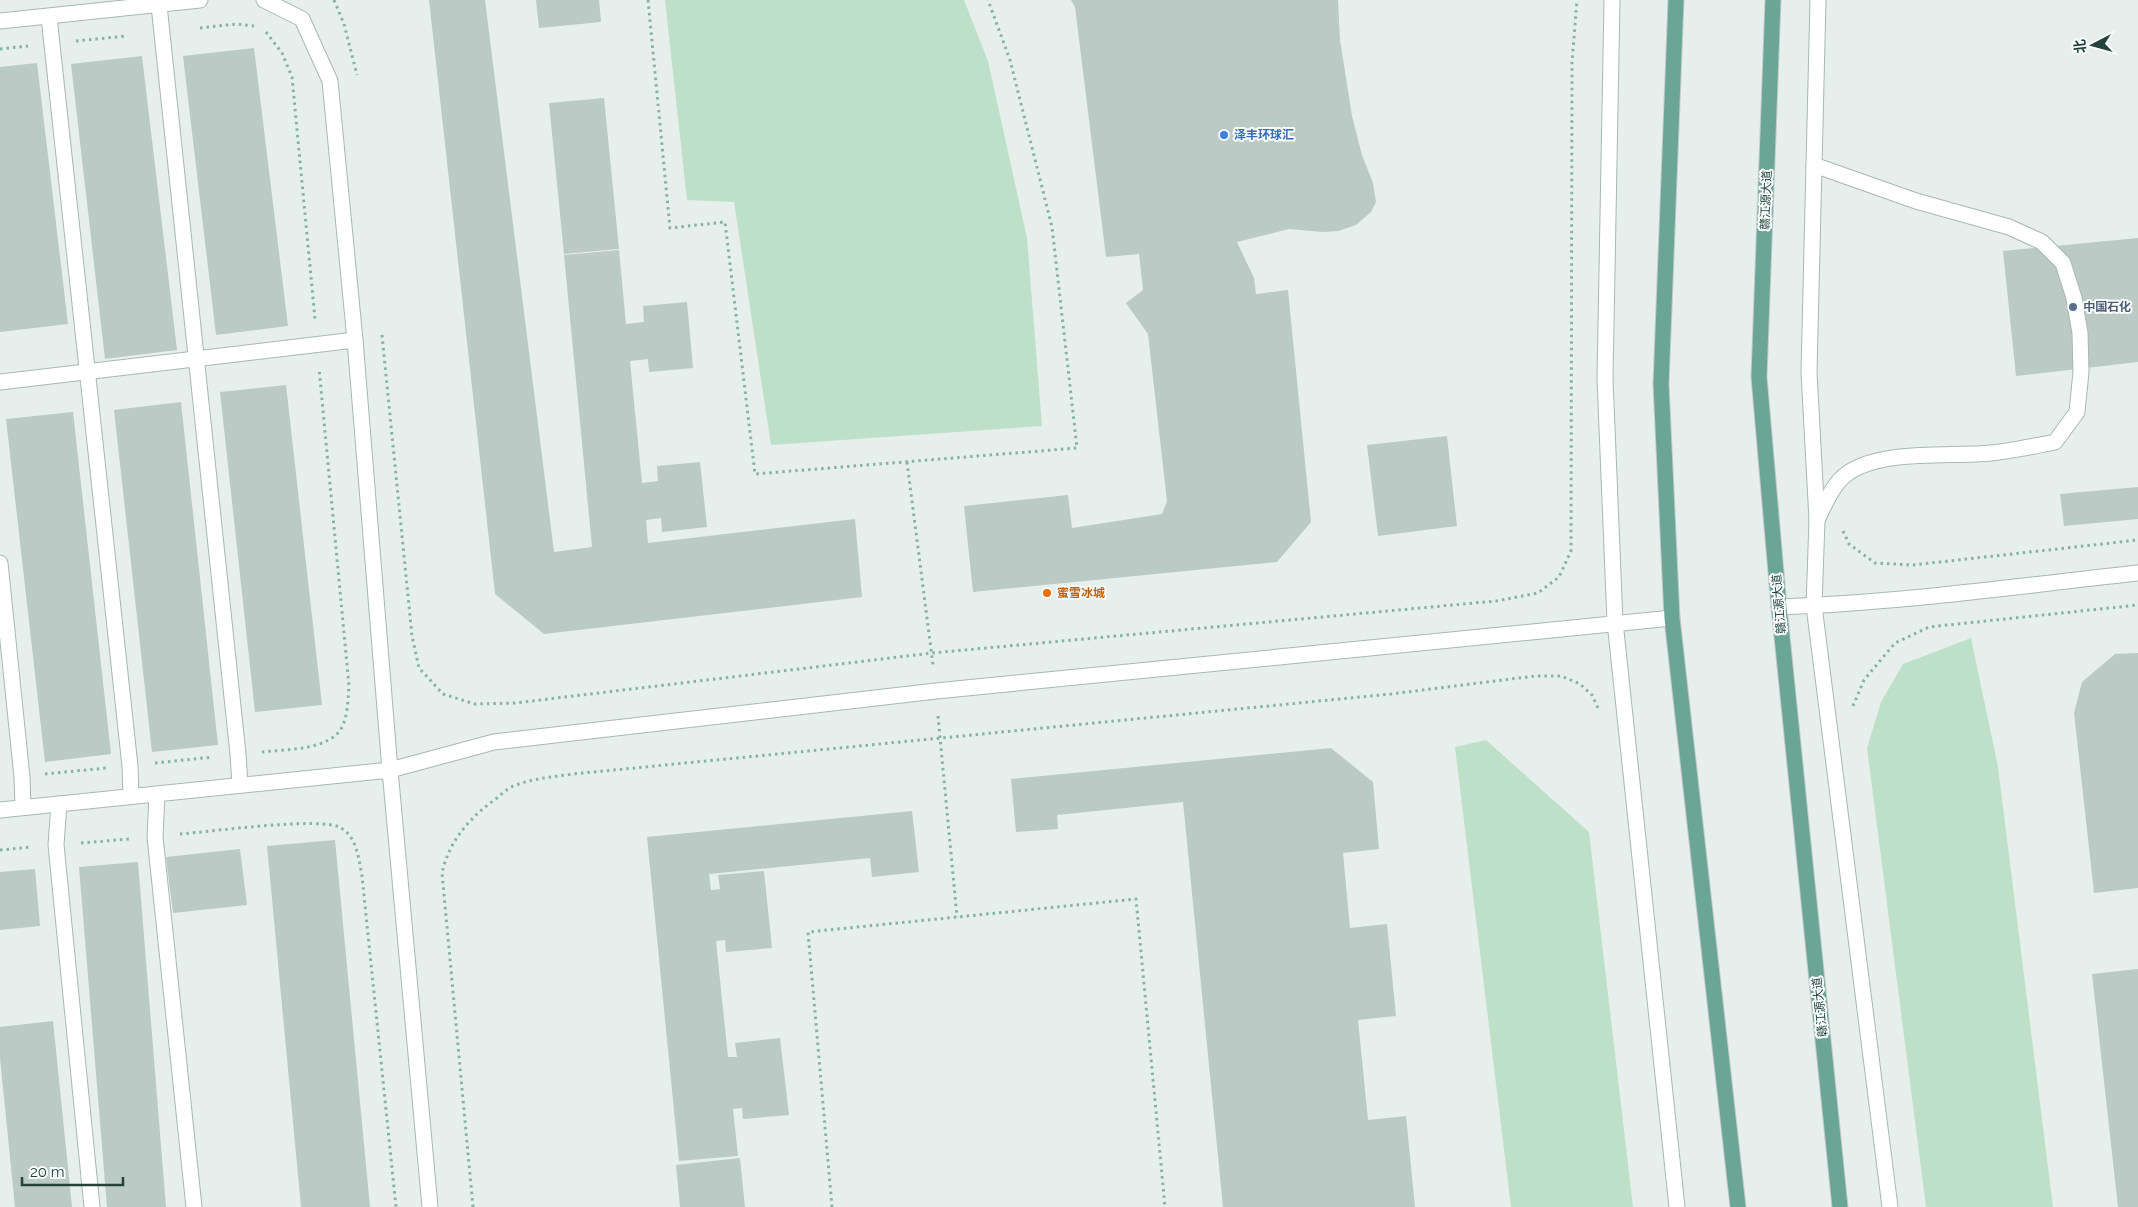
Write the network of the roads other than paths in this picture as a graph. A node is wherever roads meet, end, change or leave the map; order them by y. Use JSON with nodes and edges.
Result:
{"nodes":[{"id":1,"x":200,"y":0,"type":"edge"},
{"id":2,"x":264,"y":0,"type":"edge"},
{"id":3,"x":1612,"y":0,"type":"edge"},
{"id":4,"x":1676,"y":0,"type":"edge"},
{"id":5,"x":1773,"y":0,"type":"edge"},
{"id":6,"x":1818,"y":0,"type":"edge"},
{"id":7,"x":158,"y":5,"type":"junction"},
{"id":8,"x":49,"y":16,"type":"junction"},
{"id":9,"x":0,"y":21,"type":"edge"},
{"id":10,"x":1814,"y":165,"type":"junction"},
{"id":11,"x":354,"y":340,"type":"junction"},
{"id":12,"x":196,"y":359,"type":"junction"},
{"id":13,"x":88,"y":372,"type":"junction"},
{"id":14,"x":0,"y":382,"type":"edge"},
{"id":15,"x":1816,"y":520,"type":"junction"},
{"id":16,"x":0,"y":563,"type":"edge"},
{"id":17,"x":2138,"y":573,"type":"edge"},
{"id":18,"x":1814,"y":606,"type":"junction"},
{"id":19,"x":1779,"y":607,"type":"junction"},
{"id":20,"x":1672,"y":618,"type":"junction"},
{"id":21,"x":1615,"y":622,"type":"junction"},
{"id":22,"x":390,"y":770,"type":"junction"},
{"id":23,"x":240,"y":785,"type":"junction"},
{"id":24,"x":157,"y":794,"type":"junction"},
{"id":25,"x":131,"y":796,"type":"junction"},
{"id":26,"x":59,"y":804,"type":"junction"},
{"id":27,"x":23,"y":807,"type":"junction"},
{"id":28,"x":0,"y":810,"type":"edge"},
{"id":29,"x":92,"y":1207,"type":"edge"},
{"id":30,"x":194,"y":1207,"type":"edge"},
{"id":31,"x":430,"y":1207,"type":"edge"},
{"id":32,"x":1677,"y":1207,"type":"edge"},
{"id":33,"x":1738,"y":1207,"type":"edge"},
{"id":34,"x":1840,"y":1207,"type":"edge"},
{"id":35,"x":1890,"y":1207,"type":"edge"}],
"edges":[{"from":1,"to":7,"type":"street"},
{"from":2,"to":11,"type":"street"},
{"from":3,"to":21,"type":"street"},
{"from":4,"to":20,"type":"main road"},
{"from":5,"to":19,"type":"main road","name":"赣江源大道"},
{"from":6,"to":10,"type":"street"},
{"from":7,"to":8,"type":"street"},
{"from":7,"to":12,"type":"street"},
{"from":8,"to":9,"type":"street"},
{"from":8,"to":13,"type":"street"},
{"from":10,"to":15,"type":"street"},
{"from":10,"to":15,"type":"street"},
{"from":11,"to":12,"type":"street"},
{"from":11,"to":22,"type":"street"},
{"from":12,"to":13,"type":"street"},
{"from":12,"to":23,"type":"street"},
{"from":13,"to":14,"type":"street"},
{"from":13,"to":25,"type":"street"},
{"from":15,"to":18,"type":"street"},
{"from":16,"to":27,"type":"street"},
{"from":17,"to":18,"type":"street"},
{"from":18,"to":19,"type":"street"},
{"from":18,"to":35,"type":"street"},
{"from":19,"to":34,"type":"main road","name":"赣江源大道"},
{"from":20,"to":21,"type":"street"},
{"from":20,"to":33,"type":"main road"},
{"from":21,"to":22,"type":"street"},
{"from":21,"to":32,"type":"street"},
{"from":22,"to":23,"type":"street"},
{"from":22,"to":31,"type":"street"},
{"from":23,"to":24,"type":"street"},
{"from":24,"to":25,"type":"street"},
{"from":24,"to":30,"type":"street"},
{"from":25,"to":26,"type":"street"},
{"from":26,"to":27,"type":"street"},
{"from":26,"to":29,"type":"street"},
{"from":27,"to":28,"type":"street"}]}
